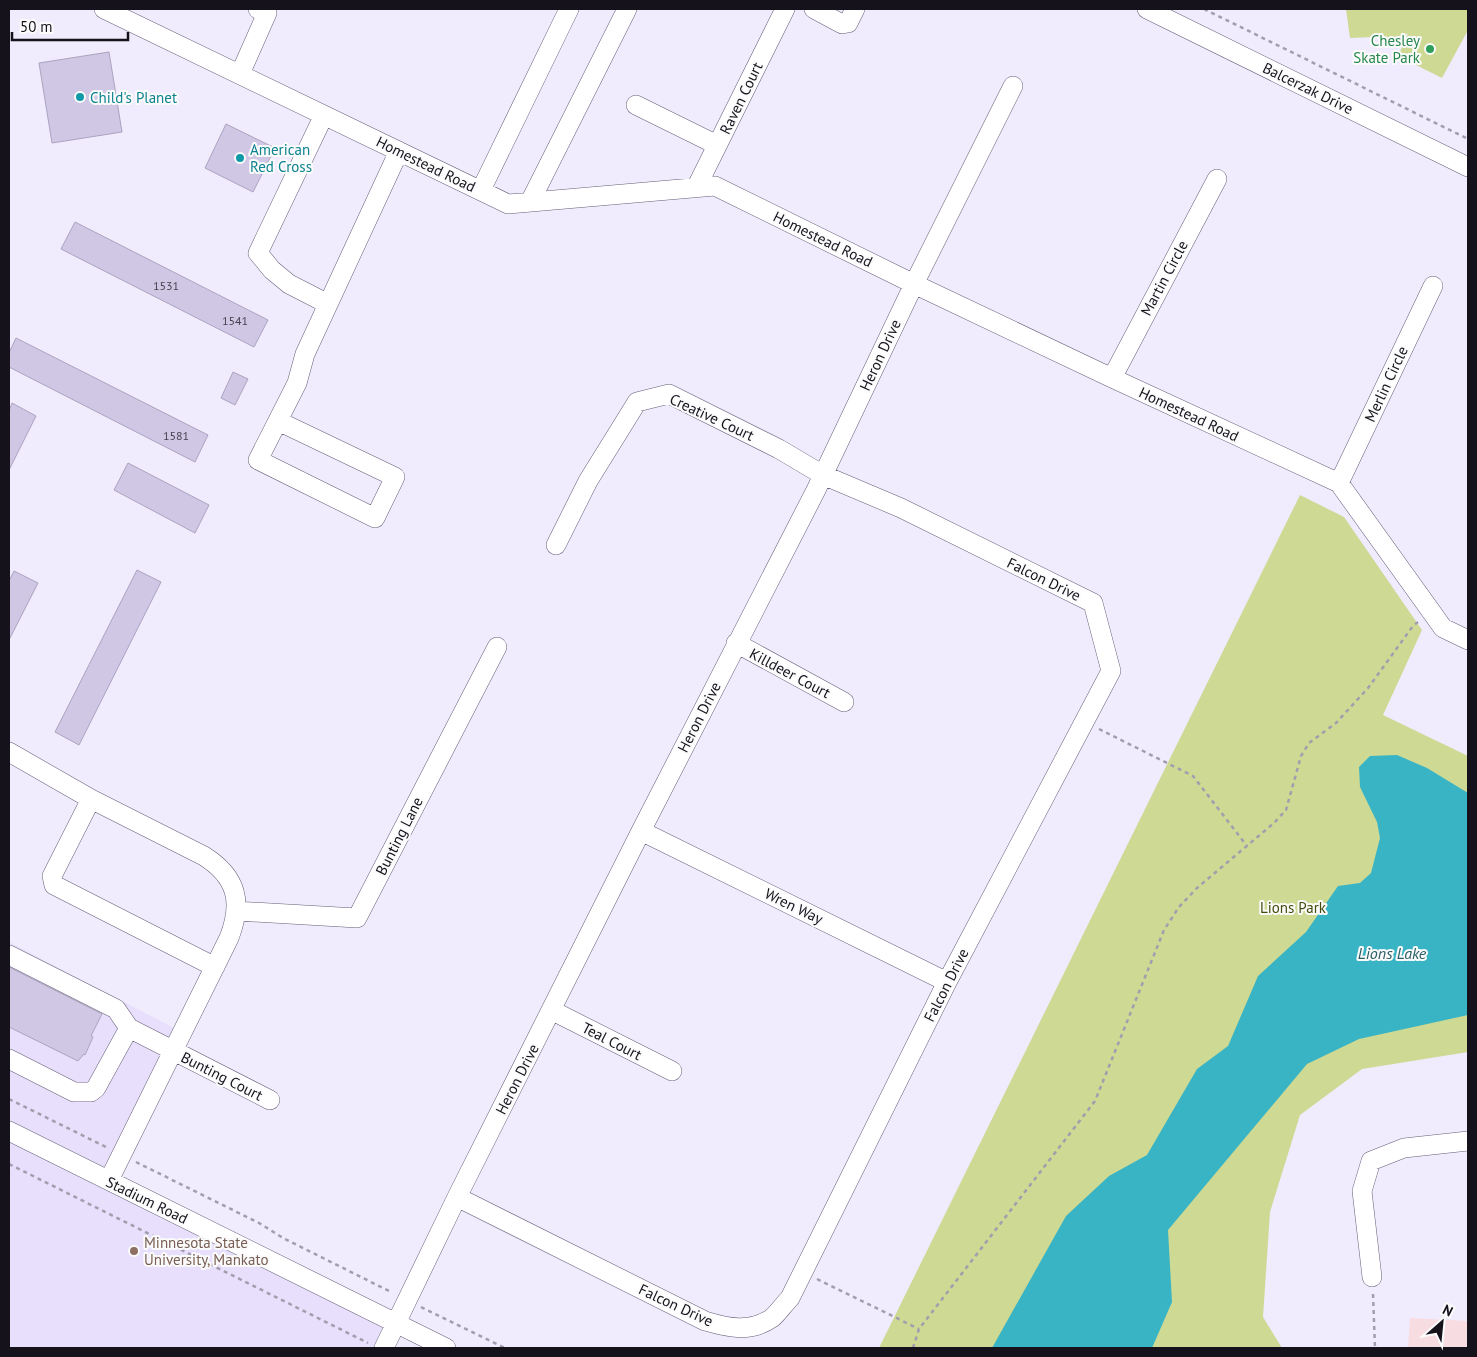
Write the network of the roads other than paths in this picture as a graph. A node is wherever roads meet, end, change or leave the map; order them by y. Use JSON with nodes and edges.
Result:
{"nodes":[{"id":1,"x":569,"y":9,"type":"edge"},
{"id":2,"x":627,"y":9,"type":"edge"},
{"id":3,"x":784,"y":9,"type":"edge"},
{"id":4,"x":814,"y":9,"type":"edge"},
{"id":5,"x":855,"y":9,"type":"edge"},
{"id":6,"x":1147,"y":9,"type":"edge"},
{"id":7,"x":265,"y":10,"type":"edge"},
{"id":8,"x":112,"y":11,"type":"edge"},
{"id":9,"x":240,"y":74,"type":"junction"},
{"id":10,"x":1013,"y":86,"type":"dead end"},
{"id":11,"x":636,"y":105,"type":"dead end"},
{"id":12,"x":324,"y":115,"type":"junction"},
{"id":13,"x":717,"y":145,"type":"junction"},
{"id":14,"x":399,"y":151,"type":"junction"},
{"id":15,"x":1468,"y":167,"type":"edge"},
{"id":16,"x":1217,"y":179,"type":"dead end"},
{"id":17,"x":697,"y":186,"type":"junction"},
{"id":18,"x":481,"y":190,"type":"junction"},
{"id":19,"x":530,"y":202,"type":"junction"},
{"id":20,"x":914,"y":284,"type":"junction"},
{"id":21,"x":1433,"y":286,"type":"dead end"},
{"id":22,"x":328,"y":304,"type":"junction"},
{"id":23,"x":1112,"y":378,"type":"junction"},
{"id":24,"x":278,"y":421,"type":"junction"},
{"id":25,"x":823,"y":475,"type":"junction"},
{"id":26,"x":1339,"y":483,"type":"junction"},
{"id":27,"x":556,"y":544,"type":"dead end"},
{"id":28,"x":1468,"y":640,"type":"edge"},
{"id":29,"x":736,"y":643,"type":"junction"},
{"id":30,"x":497,"y":647,"type":"dead end"},
{"id":31,"x":844,"y":702,"type":"dead end"},
{"id":32,"x":9,"y":752,"type":"edge"},
{"id":33,"x":91,"y":799,"type":"junction"},
{"id":34,"x":641,"y":831,"type":"junction"},
{"id":35,"x":236,"y":911,"type":"junction"},
{"id":36,"x":9,"y":955,"type":"edge"},
{"id":37,"x":215,"y":967,"type":"junction"},
{"id":38,"x":948,"y":982,"type":"junction"},
{"id":39,"x":552,"y":1010,"type":"junction"},
{"id":40,"x":129,"y":1028,"type":"junction"},
{"id":41,"x":174,"y":1051,"type":"junction"},
{"id":42,"x":9,"y":1059,"type":"edge"},
{"id":43,"x":672,"y":1071,"type":"dead end"},
{"id":44,"x":270,"y":1100,"type":"dead end"},
{"id":45,"x":9,"y":1131,"type":"edge"},
{"id":46,"x":1468,"y":1141,"type":"edge"},
{"id":47,"x":108,"y":1180,"type":"junction"},
{"id":48,"x":457,"y":1197,"type":"junction"},
{"id":49,"x":1372,"y":1277,"type":"road end"},
{"id":50,"x":396,"y":1324,"type":"junction"},
{"id":51,"x":377,"y":1346,"type":"edge"},
{"id":52,"x":446,"y":1348,"type":"edge"}],
"edges":[{"from":1,"to":18,"type":"street"},
{"from":2,"to":19,"type":"street"},
{"from":3,"to":13,"type":"street","name":"Raven Court"},
{"from":4,"to":5,"type":"street"},
{"from":6,"to":15,"type":"street","name":"Balcerzak Drive"},
{"from":7,"to":9,"type":"street"},
{"from":8,"to":9,"type":"street","name":"Homestead Road"},
{"from":9,"to":12,"type":"street","name":"Homestead Road"},
{"from":10,"to":20,"type":"street","name":"Heron Drive"},
{"from":11,"to":13,"type":"street"},
{"from":12,"to":14,"type":"street","name":"Homestead Road"},
{"from":12,"to":22,"type":"street"},
{"from":13,"to":17,"type":"street","name":"Raven Court"},
{"from":14,"to":18,"type":"street","name":"Homestead Road"},
{"from":14,"to":22,"type":"street"},
{"from":16,"to":23,"type":"street","name":"Martin Circle"},
{"from":17,"to":19,"type":"street","name":"Homestead Road"},
{"from":17,"to":20,"type":"street","name":"Homestead Road"},
{"from":18,"to":19,"type":"street","name":"Homestead Road"},
{"from":20,"to":23,"type":"street","name":"Homestead Road"},
{"from":20,"to":25,"type":"street","name":"Heron Drive"},
{"from":21,"to":26,"type":"street","name":"Merlin Circle"},
{"from":22,"to":24,"type":"street"},
{"from":23,"to":26,"type":"street","name":"Homestead Road"},
{"from":24,"to":24,"type":"street"},
{"from":25,"to":27,"type":"street","name":"Creative Court"},
{"from":25,"to":29,"type":"street","name":"Heron Drive"},
{"from":25,"to":38,"type":"street","name":"Falcon Drive"},
{"from":26,"to":28,"type":"street","name":"Homestead Road"},
{"from":29,"to":31,"type":"street","name":"Killdeer Court"},
{"from":29,"to":34,"type":"street","name":"Heron Drive"},
{"from":30,"to":35,"type":"street","name":"Bunting Lane"},
{"from":32,"to":33,"type":"street"},
{"from":33,"to":35,"type":"street"},
{"from":33,"to":37,"type":"street"},
{"from":34,"to":38,"type":"street","name":"Wren Way"},
{"from":34,"to":39,"type":"street","name":"Heron Drive"},
{"from":35,"to":37,"type":"street"},
{"from":36,"to":40,"type":"street"},
{"from":37,"to":41,"type":"street"},
{"from":38,"to":48,"type":"street","name":"Falcon Drive"},
{"from":39,"to":43,"type":"street","name":"Teal Court"},
{"from":39,"to":48,"type":"street","name":"Heron Drive"},
{"from":40,"to":41,"type":"street","name":"Bunting Court"},
{"from":40,"to":42,"type":"street"},
{"from":41,"to":44,"type":"street","name":"Bunting Court"},
{"from":41,"to":47,"type":"street"},
{"from":45,"to":47,"type":"street","name":"Stadium Road"},
{"from":46,"to":49,"type":"street"},
{"from":47,"to":50,"type":"street","name":"Stadium Road"},
{"from":48,"to":50,"type":"street","name":"Heron Drive"},
{"from":50,"to":51,"type":"street","name":"Heron Drive"},
{"from":50,"to":52,"type":"street","name":"Stadium Road"}]}
